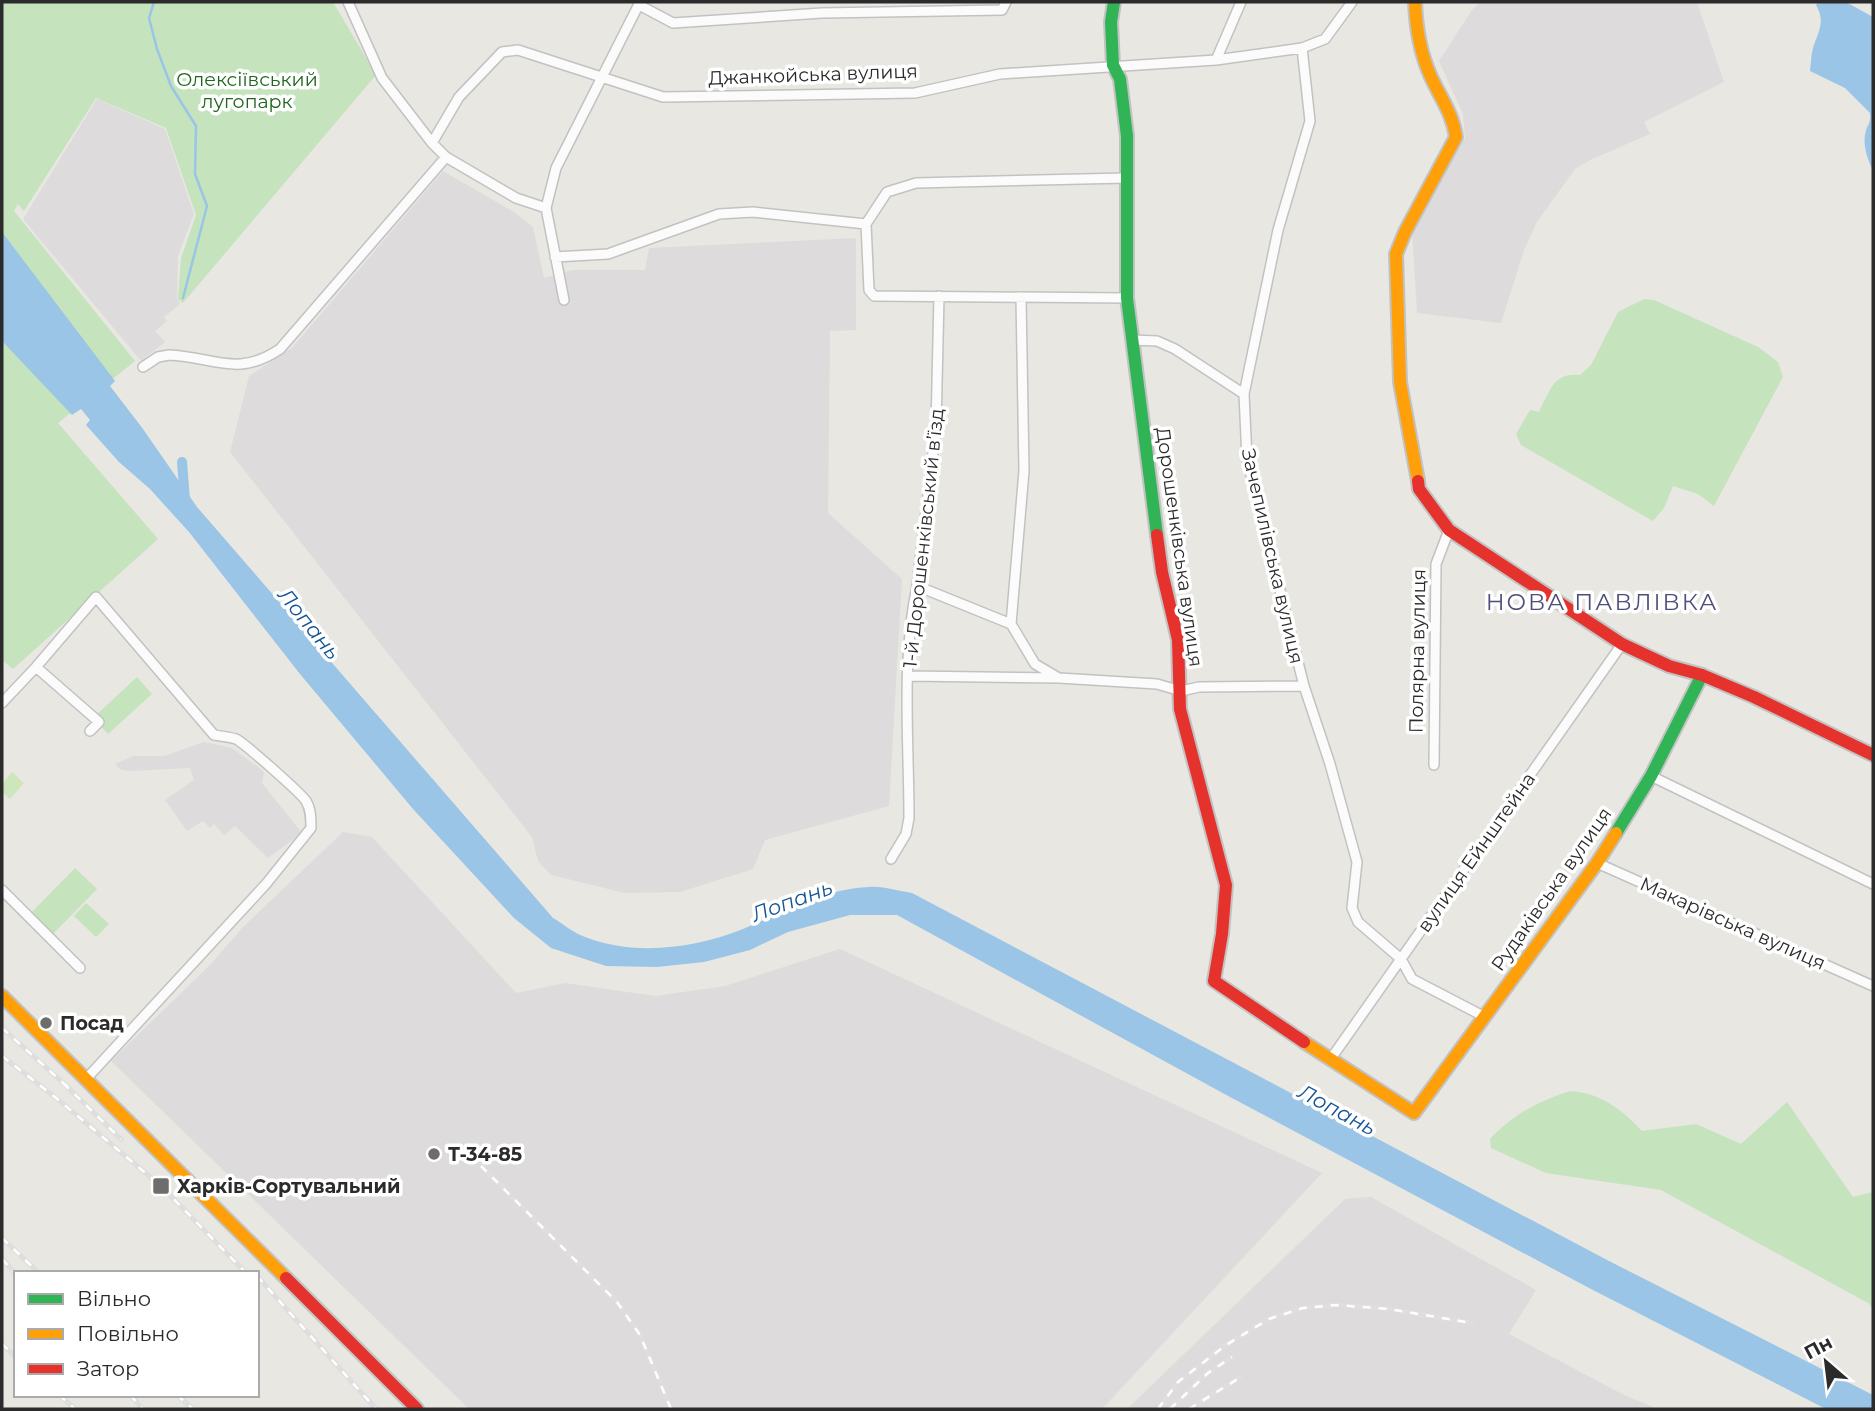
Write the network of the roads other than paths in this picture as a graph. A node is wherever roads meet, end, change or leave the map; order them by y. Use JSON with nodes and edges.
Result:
{"nodes":[{"id":1,"x":348,"y":2,"type":"edge"},
{"id":2,"x":827,"y":2,"type":"edge"},
{"id":3,"x":1114,"y":2,"type":"edge"},
{"id":4,"x":1241,"y":2,"type":"edge"},
{"id":5,"x":1352,"y":2,"type":"edge"},
{"id":6,"x":1415,"y":2,"type":"edge"},
{"id":7,"x":639,"y":3,"type":"edge"},
{"id":8,"x":1004,"y":6,"type":"edge"},
{"id":9,"x":822,"y":13,"type":"junction"},
{"id":10,"x":1302,"y":48,"type":"junction"},
{"id":11,"x":1216,"y":60,"type":"junction"},
{"id":12,"x":1113,"y":65,"type":"junction"},
{"id":13,"x":602,"y":78,"type":"junction"},
{"id":14,"x":432,"y":144,"type":"junction"},
{"id":15,"x":446,"y":157,"type":"junction"},
{"id":16,"x":1126,"y":178,"type":"junction"},
{"id":17,"x":546,"y":208,"type":"junction"},
{"id":18,"x":866,"y":225,"type":"junction"},
{"id":19,"x":555,"y":257,"type":"junction"},
{"id":20,"x":939,"y":296,"type":"junction"},
{"id":21,"x":1021,"y":297,"type":"junction"},
{"id":22,"x":1127,"y":298,"type":"junction"},
{"id":23,"x":564,"y":300,"type":"dead end"},
{"id":24,"x":1132,"y":340,"type":"junction"},
{"id":25,"x":143,"y":367,"type":"dead end"},
{"id":26,"x":1244,"y":394,"type":"junction"},
{"id":27,"x":1449,"y":530,"type":"junction"},
{"id":28,"x":917,"y":586,"type":"junction"},
{"id":29,"x":1011,"y":624,"type":"junction"},
{"id":30,"x":1622,"y":644,"type":"junction"},
{"id":31,"x":36,"y":667,"type":"junction"},
{"id":32,"x":1702,"y":675,"type":"junction"},
{"id":33,"x":909,"y":676,"type":"junction"},
{"id":34,"x":1059,"y":678,"type":"junction"},
{"id":35,"x":1304,"y":686,"type":"junction"},
{"id":36,"x":1181,"y":691,"type":"junction"},
{"id":37,"x":2,"y":703,"type":"edge"},
{"id":38,"x":90,"y":731,"type":"dead end"},
{"id":39,"x":1873,"y":755,"type":"edge"},
{"id":40,"x":1434,"y":765,"type":"dead end"},
{"id":41,"x":1651,"y":776,"type":"junction"},
{"id":42,"x":891,"y":859,"type":"dead end"},
{"id":43,"x":1597,"y":863,"type":"junction"},
{"id":44,"x":1873,"y":884,"type":"edge"},
{"id":45,"x":2,"y":890,"type":"edge"},
{"id":46,"x":1401,"y":959,"type":"junction"},
{"id":47,"x":80,"y":968,"type":"dead end"},
{"id":48,"x":1872,"y":982,"type":"edge"},
{"id":49,"x":2,"y":996,"type":"edge"},
{"id":50,"x":1485,"y":1017,"type":"junction"},
{"id":51,"x":1330,"y":1060,"type":"junction"},
{"id":52,"x":88,"y":1078,"type":"junction"},
{"id":53,"x":1414,"y":1113,"type":"joint"},
{"id":54,"x":416,"y":1409,"type":"edge"}],
"edges":[{"from":1,"to":14,"type":"street"},
{"from":2,"to":9,"type":"street"},
{"from":3,"to":12,"type":"street","name":"Дорошенківська вулиця"},
{"from":4,"to":11,"type":"street"},
{"from":5,"to":10,"type":"street","name":"Джанкойська вулиця"},
{"from":6,"to":27,"type":"street"},
{"from":7,"to":9,"type":"street"},
{"from":7,"to":13,"type":"street"},
{"from":8,"to":9,"type":"street"},
{"from":10,"to":11,"type":"street","name":"Джанкойська вулиця"},
{"from":10,"to":26,"type":"street","name":"Зачепилівська вулиця"},
{"from":11,"to":12,"type":"street","name":"Джанкойська вулиця"},
{"from":12,"to":13,"type":"street","name":"Джанкойська вулиця"},
{"from":12,"to":16,"type":"street","name":"Дорошенківська вулиця"},
{"from":13,"to":14,"type":"street","name":"Джанкойська вулиця"},
{"from":13,"to":17,"type":"street"},
{"from":14,"to":15,"type":"street"},
{"from":15,"to":17,"type":"street"},
{"from":15,"to":25,"type":"street"},
{"from":16,"to":18,"type":"street"},
{"from":16,"to":22,"type":"street","name":"Дорошенківська вулиця"},
{"from":17,"to":19,"type":"street"},
{"from":18,"to":19,"type":"street"},
{"from":18,"to":20,"type":"street"},
{"from":19,"to":23,"type":"street"},
{"from":20,"to":21,"type":"street"},
{"from":20,"to":28,"type":"street","name":"1-й Дорошенківський в’їзд"},
{"from":21,"to":22,"type":"street"},
{"from":21,"to":29,"type":"street"},
{"from":22,"to":24,"type":"street","name":"Дорошенківська вулиця"},
{"from":24,"to":26,"type":"street"},
{"from":24,"to":36,"type":"street","name":"Дорошенківська вулиця"},
{"from":26,"to":35,"type":"street","name":"Зачепилівська вулиця"},
{"from":27,"to":30,"type":"street"},
{"from":27,"to":40,"type":"street","name":"Полярна вулиця"},
{"from":28,"to":29,"type":"street"},
{"from":28,"to":33,"type":"street","name":"1-й Дорошенківський в’їзд"},
{"from":29,"to":34,"type":"street"},
{"from":30,"to":32,"type":"street"},
{"from":30,"to":46,"type":"street","name":"вулиця Ейнштейна"},
{"from":31,"to":37,"type":"street"},
{"from":31,"to":38,"type":"street"},
{"from":31,"to":52,"type":"street"},
{"from":32,"to":39,"type":"street"},
{"from":32,"to":41,"type":"street","name":"Рудаківська вулиця"},
{"from":33,"to":34,"type":"street"},
{"from":33,"to":42,"type":"street","name":"1-й Дорошенківський в’їзд"},
{"from":34,"to":36,"type":"street"},
{"from":35,"to":36,"type":"street"},
{"from":35,"to":46,"type":"street","name":"Зачепилівська вулиця"},
{"from":36,"to":51,"type":"street","name":"Дорошенківська вулиця"},
{"from":41,"to":43,"type":"street","name":"Рудаківська вулиця"},
{"from":41,"to":44,"type":"street"},
{"from":43,"to":48,"type":"street","name":"Макарівська вулиця"},
{"from":43,"to":50,"type":"street","name":"Рудаківська вулиця"},
{"from":45,"to":47,"type":"street"},
{"from":46,"to":50,"type":"street"},
{"from":46,"to":51,"type":"street","name":"вулиця Ейнштейна"},
{"from":49,"to":52,"type":"street"},
{"from":50,"to":53,"type":"street","name":"Рудаківська вулиця"},
{"from":51,"to":53,"type":"street","name":"Дорошенківська вулиця"},
{"from":52,"to":54,"type":"street"}]}
